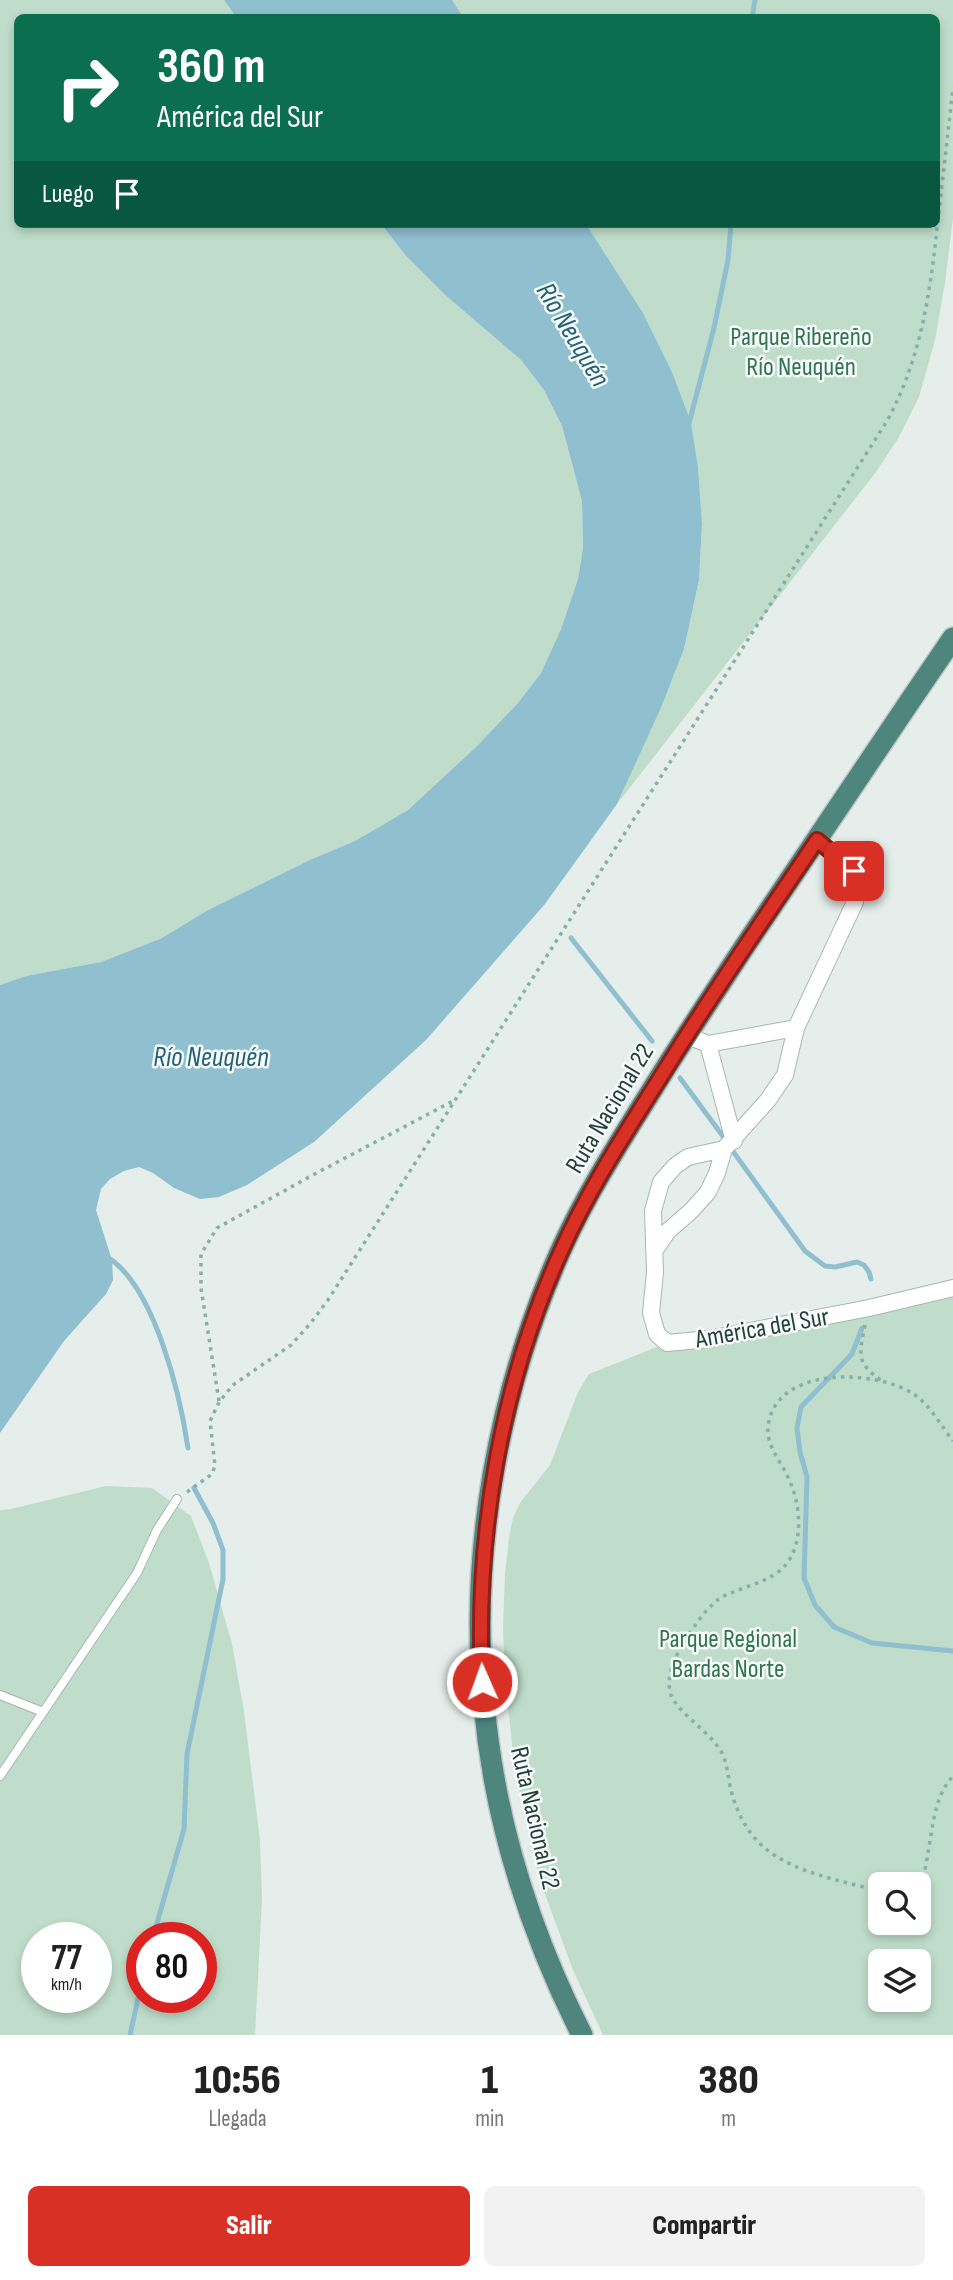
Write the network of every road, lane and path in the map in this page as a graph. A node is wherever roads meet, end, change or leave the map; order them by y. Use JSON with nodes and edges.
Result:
{"nodes":[{"id":1,"x":953,"y":87,"type":"edge"},
{"id":2,"x":940,"y":202,"type":"edge"},
{"id":3,"x":937,"y":228,"type":"edge"},
{"id":4,"x":953,"y":638,"type":"edge"},
{"id":5,"x":817,"y":840,"type":"junction"},
{"id":6,"x":796,"y":1028,"type":"junction"},
{"id":7,"x":685,"y":1035,"type":"junction"},
{"id":8,"x":708,"y":1044,"type":"junction"},
{"id":9,"x":455,"y":1100,"type":"junction"},
{"id":10,"x":729,"y":1145,"type":"junction"},
{"id":11,"x":655,"y":1250,"type":"junction"},
{"id":12,"x":953,"y":1288,"type":"edge"},
{"id":13,"x":869,"y":1308,"type":"junction"},
{"id":14,"x":884,"y":1382,"type":"junction"},
{"id":15,"x":219,"y":1402,"type":"junction"},
{"id":16,"x":953,"y":1441,"type":"edge"},
{"id":17,"x":177,"y":1499,"type":"joint"},
{"id":18,"x":0,"y":1695,"type":"edge"},
{"id":19,"x":43,"y":1712,"type":"junction"},
{"id":20,"x":0,"y":1776,"type":"edge"},
{"id":21,"x":953,"y":1776,"type":"edge"},
{"id":22,"x":923,"y":1872,"type":"edge"},
{"id":23,"x":868,"y":1887,"type":"edge"},
{"id":24,"x":582,"y":2035,"type":"edge"}],
"edges":[{"from":1,"to":2,"type":"path"},
{"from":3,"to":9,"type":"path"},
{"from":4,"to":5,"type":"highway","name":"Ruta Nacional 22"},
{"from":5,"to":6,"type":"street"},
{"from":5,"to":7,"type":"highway","name":"Ruta Nacional 22"},
{"from":6,"to":8,"type":"street"},
{"from":6,"to":10,"type":"street"},
{"from":7,"to":8,"type":"street"},
{"from":7,"to":24,"type":"highway","name":"Ruta Nacional 22"},
{"from":8,"to":10,"type":"street"},
{"from":9,"to":15,"type":"path"},
{"from":9,"to":15,"type":"path"},
{"from":10,"to":11,"type":"street"},
{"from":10,"to":11,"type":"street","name":"América del Sur"},
{"from":11,"to":13,"type":"street","name":"América del Sur"},
{"from":12,"to":13,"type":"street","name":"América del Sur"},
{"from":13,"to":14,"type":"path"},
{"from":14,"to":16,"type":"path"},
{"from":14,"to":23,"type":"path"},
{"from":15,"to":17,"type":"path"},
{"from":17,"to":19,"type":"lane"},
{"from":18,"to":19,"type":"lane"},
{"from":19,"to":20,"type":"lane"},
{"from":21,"to":22,"type":"path"}]}
